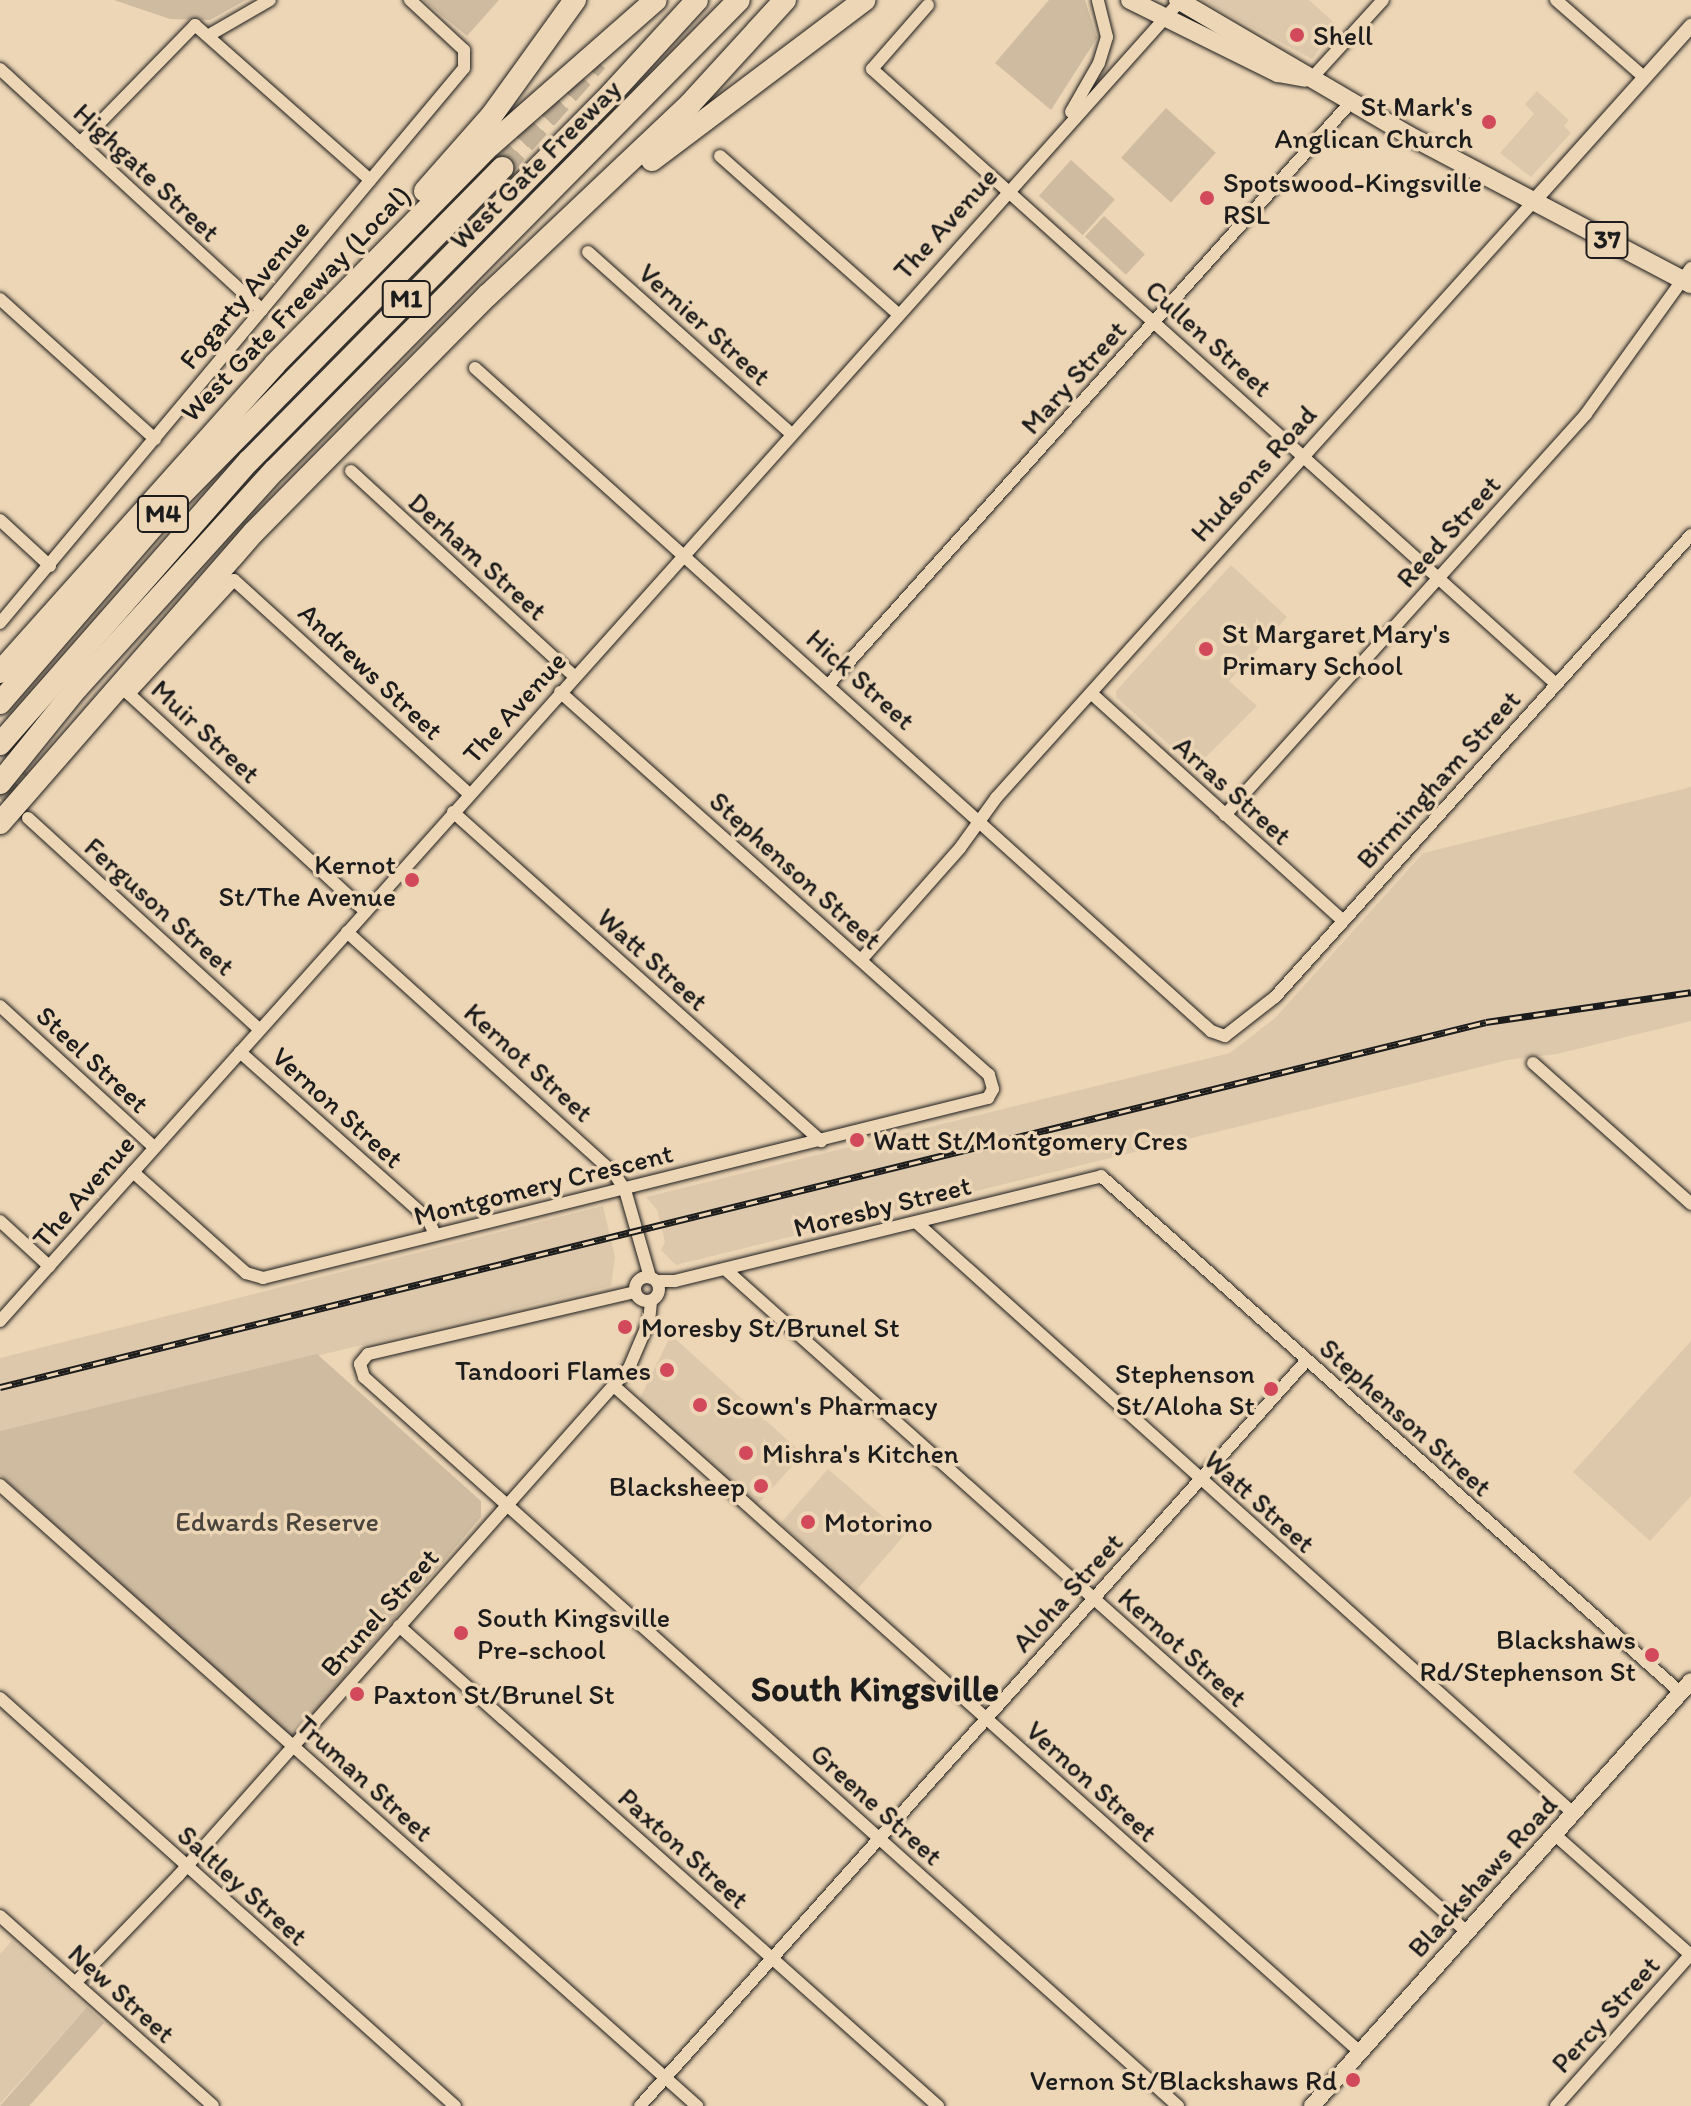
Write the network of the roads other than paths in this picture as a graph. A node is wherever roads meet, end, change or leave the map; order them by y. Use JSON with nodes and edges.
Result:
{"nodes":[{"id":1,"x":270,"y":0,"type":"edge"},
{"id":2,"x":410,"y":0,"type":"edge"},
{"id":3,"x":575,"y":0,"type":"edge"},
{"id":4,"x":641,"y":0,"type":"edge"},
{"id":5,"x":656,"y":0,"type":"edge"},
{"id":6,"x":697,"y":0,"type":"edge"},
{"id":7,"x":739,"y":0,"type":"edge"},
{"id":8,"x":785,"y":0,"type":"edge"},
{"id":9,"x":864,"y":0,"type":"edge"},
{"id":10,"x":1098,"y":0,"type":"edge"},
{"id":11,"x":1130,"y":0,"type":"edge"},
{"id":12,"x":1179,"y":0,"type":"edge"},
{"id":13,"x":1383,"y":0,"type":"edge"},
{"id":14,"x":1556,"y":0,"type":"edge"},
{"id":15,"x":928,"y":5,"type":"dead end"},
{"id":16,"x":1163,"y":15,"type":"junction"},
{"id":17,"x":1691,"y":26,"type":"edge"},
{"id":18,"x":205,"y":30,"type":"junction"},
{"id":19,"x":0,"y":69,"type":"edge"},
{"id":20,"x":1645,"y":78,"type":"junction"},
{"id":21,"x":1309,"y":80,"type":"junction"},
{"id":22,"x":556,"y":88,"type":"junction"},
{"id":23,"x":1350,"y":103,"type":"junction"},
{"id":24,"x":1064,"y":125,"type":"junction"},
{"id":25,"x":80,"y":143,"type":"junction"},
{"id":26,"x":720,"y":156,"type":"dead end"},
{"id":27,"x":502,"y":168,"type":"tunnel mouth"},
{"id":28,"x":370,"y":180,"type":"junction"},
{"id":29,"x":1008,"y":188,"type":"junction"},
{"id":30,"x":1533,"y":202,"type":"junction"},
{"id":31,"x":588,"y":252,"type":"dead end"},
{"id":32,"x":1688,"y":277,"type":"edge"},
{"id":33,"x":0,"y":299,"type":"edge"},
{"id":34,"x":262,"y":310,"type":"junction"},
{"id":35,"x":897,"y":313,"type":"junction"},
{"id":36,"x":1155,"y":321,"type":"junction"},
{"id":37,"x":275,"y":364,"type":"junction"},
{"id":38,"x":475,"y":368,"type":"dead end"},
{"id":39,"x":398,"y":385,"type":"junction"},
{"id":40,"x":789,"y":432,"type":"junction"},
{"id":41,"x":155,"y":439,"type":"junction"},
{"id":42,"x":1303,"y":457,"type":"junction"},
{"id":43,"x":351,"y":471,"type":"dead end"},
{"id":44,"x":0,"y":520,"type":"edge"},
{"id":45,"x":1691,"y":535,"type":"edge"},
{"id":46,"x":685,"y":554,"type":"junction"},
{"id":47,"x":50,"y":566,"type":"junction"},
{"id":48,"x":1438,"y":578,"type":"junction"},
{"id":49,"x":175,"y":579,"type":"junction"},
{"id":50,"x":239,"y":583,"type":"joint"},
{"id":51,"x":0,"y":623,"type":"edge"},
{"id":52,"x":0,"y":672,"type":"edge"},
{"id":53,"x":574,"y":676,"type":"junction"},
{"id":54,"x":830,"y":683,"type":"junction"},
{"id":55,"x":1556,"y":684,"type":"junction"},
{"id":56,"x":560,"y":692,"type":"junction"},
{"id":57,"x":1091,"y":693,"type":"junction"},
{"id":58,"x":0,"y":703,"type":"edge"},
{"id":59,"x":0,"y":744,"type":"edge"},
{"id":60,"x":0,"y":783,"type":"tunnel mouth"},
{"id":61,"x":469,"y":794,"type":"junction"},
{"id":62,"x":453,"y":812,"type":"junction"},
{"id":63,"x":1225,"y":815,"type":"junction"},
{"id":64,"x":28,"y":818,"type":"dead end"},
{"id":65,"x":980,"y":820,"type":"junction"},
{"id":66,"x":0,"y":821,"type":"edge"},
{"id":67,"x":365,"y":911,"type":"junction"},
{"id":68,"x":1343,"y":921,"type":"junction"},
{"id":69,"x":347,"y":932,"type":"junction"},
{"id":70,"x":861,"y":960,"type":"junction"},
{"id":71,"x":0,"y":1006,"type":"edge"},
{"id":72,"x":259,"y":1029,"type":"junction"},
{"id":73,"x":1211,"y":1031,"type":"joint"},
{"id":74,"x":240,"y":1052,"type":"junction"},
{"id":75,"x":1533,"y":1063,"type":"dead end"},
{"id":76,"x":993,"y":1089,"type":"joint"},
{"id":77,"x":821,"y":1141,"type":"junction"},
{"id":78,"x":154,"y":1147,"type":"junction"},
{"id":79,"x":133,"y":1172,"type":"junction"},
{"id":80,"x":1101,"y":1176,"type":"joint"},
{"id":81,"x":625,"y":1190,"type":"junction"},
{"id":82,"x":1691,"y":1204,"type":"edge"},
{"id":83,"x":0,"y":1221,"type":"edge"},
{"id":84,"x":917,"y":1223,"type":"junction"},
{"id":85,"x":435,"y":1235,"type":"junction"},
{"id":86,"x":49,"y":1266,"type":"junction"},
{"id":87,"x":725,"y":1269,"type":"junction"},
{"id":88,"x":652,"y":1282,"type":"junction"},
{"id":89,"x":642,"y":1297,"type":"junction"},
{"id":90,"x":0,"y":1321,"type":"edge"},
{"id":91,"x":1307,"y":1360,"type":"junction"},
{"id":92,"x":614,"y":1386,"type":"junction"},
{"id":93,"x":1199,"y":1480,"type":"junction"},
{"id":94,"x":0,"y":1485,"type":"edge"},
{"id":95,"x":507,"y":1506,"type":"junction"},
{"id":96,"x":1093,"y":1599,"type":"junction"},
{"id":97,"x":399,"y":1626,"type":"junction"},
{"id":98,"x":1686,"y":1687,"type":"edge"},
{"id":99,"x":0,"y":1698,"type":"edge"},
{"id":100,"x":988,"y":1718,"type":"junction"},
{"id":101,"x":292,"y":1745,"type":"junction"},
{"id":102,"x":1573,"y":1813,"type":"junction"},
{"id":103,"x":1554,"y":1834,"type":"junction"},
{"id":104,"x":880,"y":1839,"type":"junction"},
{"id":105,"x":186,"y":1866,"type":"junction"},
{"id":106,"x":0,"y":1916,"type":"edge"},
{"id":107,"x":1467,"y":1932,"type":"junction"},
{"id":108,"x":1691,"y":1954,"type":"edge"},
{"id":109,"x":772,"y":1959,"type":"junction"},
{"id":110,"x":78,"y":1986,"type":"junction"},
{"id":111,"x":1360,"y":2052,"type":"junction"},
{"id":112,"x":665,"y":2078,"type":"junction"},
{"id":113,"x":1314,"y":2105,"type":"edge"},
{"id":114,"x":213,"y":2106,"type":"edge"},
{"id":115,"x":455,"y":2106,"type":"edge"},
{"id":116,"x":640,"y":2106,"type":"edge"},
{"id":117,"x":697,"y":2106,"type":"edge"},
{"id":118,"x":938,"y":2106,"type":"edge"},
{"id":119,"x":1178,"y":2106,"type":"edge"},
{"id":120,"x":1556,"y":2106,"type":"edge"}],
"edges":[{"from":1,"to":18,"type":"street"},
{"from":2,"to":28,"type":"street","name":"Fogarty Avenue"},
{"from":3,"to":37,"type":"highway"},
{"from":4,"to":22,"type":"highway"},
{"from":5,"to":22,"type":"highway","name":"West Gate Freeway (Local)","number":"M1"},
{"from":6,"to":59,"type":"highway","number":"M1"},
{"from":7,"to":49,"type":"highway","name":"West Gate Freeway","number":"M1"},
{"from":8,"to":39,"type":"highway","number":"M1"},
{"from":9,"to":39,"type":"highway"},
{"from":10,"to":24,"type":"street","name":"The Avenue"},
{"from":11,"to":16,"type":"main road","number":"37"},
{"from":12,"to":16,"type":"street","name":"The Avenue"},
{"from":12,"to":21,"type":"main road","number":"37"},
{"from":13,"to":21,"type":"street"},
{"from":14,"to":20,"type":"street"},
{"from":15,"to":29,"type":"street","name":"Cullen Street"},
{"from":16,"to":21,"type":"main road","number":"37"},
{"from":16,"to":24,"type":"street","name":"The Avenue"},
{"from":17,"to":20,"type":"street","name":"Hudsons Road"},
{"from":18,"to":25,"type":"street"},
{"from":18,"to":28,"type":"street"},
{"from":19,"to":25,"type":"street","name":"Highgate Street"},
{"from":20,"to":30,"type":"street","name":"Hudsons Road"},
{"from":21,"to":23,"type":"main road","number":"37"},
{"from":22,"to":37,"type":"highway","name":"West Gate Freeway (Local)","number":"M1"},
{"from":23,"to":30,"type":"main road","number":"37"},
{"from":23,"to":36,"type":"street","name":"Mary Street"},
{"from":24,"to":29,"type":"street","name":"The Avenue"},
{"from":25,"to":34,"type":"street","name":"Highgate Street"},
{"from":26,"to":35,"type":"street"},
{"from":27,"to":58,"type":"highway","number":"M4"},
{"from":28,"to":34,"type":"street","name":"Fogarty Avenue"},
{"from":29,"to":35,"type":"street","name":"The Avenue"},
{"from":29,"to":36,"type":"street","name":"Cullen Street"},
{"from":30,"to":32,"type":"main road","number":"37"},
{"from":30,"to":42,"type":"street","name":"Hudsons Road"},
{"from":31,"to":40,"type":"street","name":"Vernier Street"},
{"from":32,"to":48,"type":"street","name":"Reed Street"},
{"from":33,"to":41,"type":"street"},
{"from":34,"to":41,"type":"street","name":"Fogarty Avenue"},
{"from":35,"to":40,"type":"street","name":"The Avenue"},
{"from":36,"to":42,"type":"street","name":"Cullen Street"},
{"from":36,"to":54,"type":"street","name":"Mary Street"},
{"from":37,"to":52,"type":"highway","name":"West Gate Freeway (Local)","number":"M1"},
{"from":38,"to":46,"type":"street","name":"Hick Street"},
{"from":39,"to":66,"type":"highway","number":"M1"},
{"from":40,"to":46,"type":"street","name":"The Avenue"},
{"from":41,"to":47,"type":"street","name":"Fogarty Avenue"},
{"from":42,"to":48,"type":"street","name":"Cullen Street"},
{"from":42,"to":57,"type":"street","name":"Hudsons Road"},
{"from":43,"to":53,"type":"street","name":"Derham Street"},
{"from":44,"to":47,"type":"street"},
{"from":45,"to":55,"type":"street","name":"Birmingham Street"},
{"from":46,"to":53,"type":"street","name":"The Avenue"},
{"from":46,"to":54,"type":"street","name":"Hick Street"},
{"from":47,"to":51,"type":"street","name":"Fogarty Avenue"},
{"from":48,"to":55,"type":"street","name":"Cullen Street"},
{"from":48,"to":63,"type":"street","name":"Reed Street"},
{"from":49,"to":60,"type":"highway","number":"M1"},
{"from":49,"to":66,"type":"highway","number":"M1"},
{"from":50,"to":61,"type":"street","name":"Andrews Street"},
{"from":50,"to":67,"type":"street","name":"Muir Street"},
{"from":53,"to":56,"type":"street","name":"The Avenue"},
{"from":54,"to":65,"type":"street","name":"Hick Street"},
{"from":55,"to":68,"type":"street","name":"Birmingham Street"},
{"from":56,"to":61,"type":"street","name":"The Avenue"},
{"from":56,"to":70,"type":"street","name":"Stephenson Street"},
{"from":57,"to":63,"type":"street","name":"Arras Street"},
{"from":57,"to":65,"type":"street","name":"Hudsons Road"},
{"from":61,"to":62,"type":"street","name":"The Avenue"},
{"from":62,"to":67,"type":"street","name":"The Avenue"},
{"from":62,"to":77,"type":"street","name":"Watt Street"},
{"from":63,"to":68,"type":"street","name":"Arras Street"},
{"from":64,"to":72,"type":"street","name":"Ferguson Street"},
{"from":65,"to":70,"type":"street","name":"Hudsons Road"},
{"from":65,"to":73,"type":"street","name":"Hick Street"},
{"from":67,"to":69,"type":"street","name":"The Avenue"},
{"from":68,"to":73,"type":"street","name":"Birmingham Street"},
{"from":69,"to":72,"type":"street","name":"The Avenue"},
{"from":69,"to":81,"type":"street","name":"Kernot Street"},
{"from":70,"to":76,"type":"street","name":"Stephenson Street"},
{"from":71,"to":78,"type":"street","name":"Steel Street"},
{"from":72,"to":74,"type":"street","name":"The Avenue"},
{"from":74,"to":78,"type":"street","name":"The Avenue"},
{"from":74,"to":85,"type":"street","name":"Vernon Street"},
{"from":75,"to":82,"type":"street"},
{"from":76,"to":77,"type":"street","name":"Montgomery Crescent"},
{"from":77,"to":81,"type":"street","name":"Montgomery Crescent"},
{"from":78,"to":79,"type":"street","name":"The Avenue"},
{"from":79,"to":85,"type":"street","name":"Montgomery Crescent"},
{"from":79,"to":86,"type":"street","name":"The Avenue"},
{"from":80,"to":84,"type":"street","name":"Moresby Street"},
{"from":80,"to":91,"type":"street","name":"Stephenson Street"},
{"from":81,"to":85,"type":"street","name":"Montgomery Crescent"},
{"from":81,"to":88,"type":"street","name":"Kernot Street"},
{"from":83,"to":86,"type":"street"},
{"from":84,"to":87,"type":"street","name":"Moresby Street"},
{"from":84,"to":93,"type":"street","name":"Watt Street"},
{"from":86,"to":90,"type":"street","name":"The Avenue"},
{"from":87,"to":88,"type":"street","name":"Moresby Street"},
{"from":87,"to":96,"type":"street","name":"Kernot Street"},
{"from":88,"to":89,"type":"street"},
{"from":88,"to":89,"type":"street","name":"Brunel Street"},
{"from":89,"to":92,"type":"street","name":"Brunel Street"},
{"from":89,"to":95,"type":"street","name":"Greene Street"},
{"from":91,"to":93,"type":"street","name":"Aloha Street"},
{"from":91,"to":98,"type":"street","name":"Stephenson Street"},
{"from":92,"to":95,"type":"street","name":"Brunel Street"},
{"from":92,"to":100,"type":"street","name":"Vernon Street"},
{"from":93,"to":96,"type":"street","name":"Aloha Street"},
{"from":93,"to":102,"type":"street","name":"Watt Street"},
{"from":94,"to":101,"type":"street","name":"Truman Street"},
{"from":95,"to":97,"type":"street","name":"Brunel Street"},
{"from":95,"to":104,"type":"street","name":"Greene Street"},
{"from":96,"to":100,"type":"street","name":"Aloha Street"},
{"from":96,"to":107,"type":"street","name":"Kernot Street"},
{"from":97,"to":101,"type":"street","name":"Brunel Street"},
{"from":97,"to":109,"type":"street","name":"Paxton Street"},
{"from":98,"to":102,"type":"main road","name":"Blackshaws Road"},
{"from":99,"to":105,"type":"street","name":"Saltley Street"},
{"from":100,"to":104,"type":"street","name":"Aloha Street"},
{"from":100,"to":111,"type":"street","name":"Vernon Street"},
{"from":101,"to":105,"type":"street","name":"Brunel Street"},
{"from":101,"to":112,"type":"street","name":"Truman Street"},
{"from":102,"to":103,"type":"main road","name":"Blackshaws Road"},
{"from":103,"to":107,"type":"main road","name":"Blackshaws Road"},
{"from":103,"to":108,"type":"street"},
{"from":104,"to":109,"type":"street","name":"Aloha Street"},
{"from":104,"to":119,"type":"street","name":"Greene Street"},
{"from":105,"to":110,"type":"street","name":"Brunel Street"},
{"from":105,"to":115,"type":"street","name":"Saltley Street"},
{"from":106,"to":110,"type":"street","name":"New Street"},
{"from":107,"to":111,"type":"main road","name":"Blackshaws Road"},
{"from":108,"to":120,"type":"street","name":"Percy Street"},
{"from":109,"to":112,"type":"street","name":"Aloha Street"},
{"from":109,"to":118,"type":"street","name":"Paxton Street"},
{"from":110,"to":114,"type":"street","name":"New Street"},
{"from":111,"to":113,"type":"main road","name":"Blackshaws Road"},
{"from":112,"to":116,"type":"street","name":"Aloha Street"},
{"from":112,"to":117,"type":"street","name":"Truman Street"}]}
